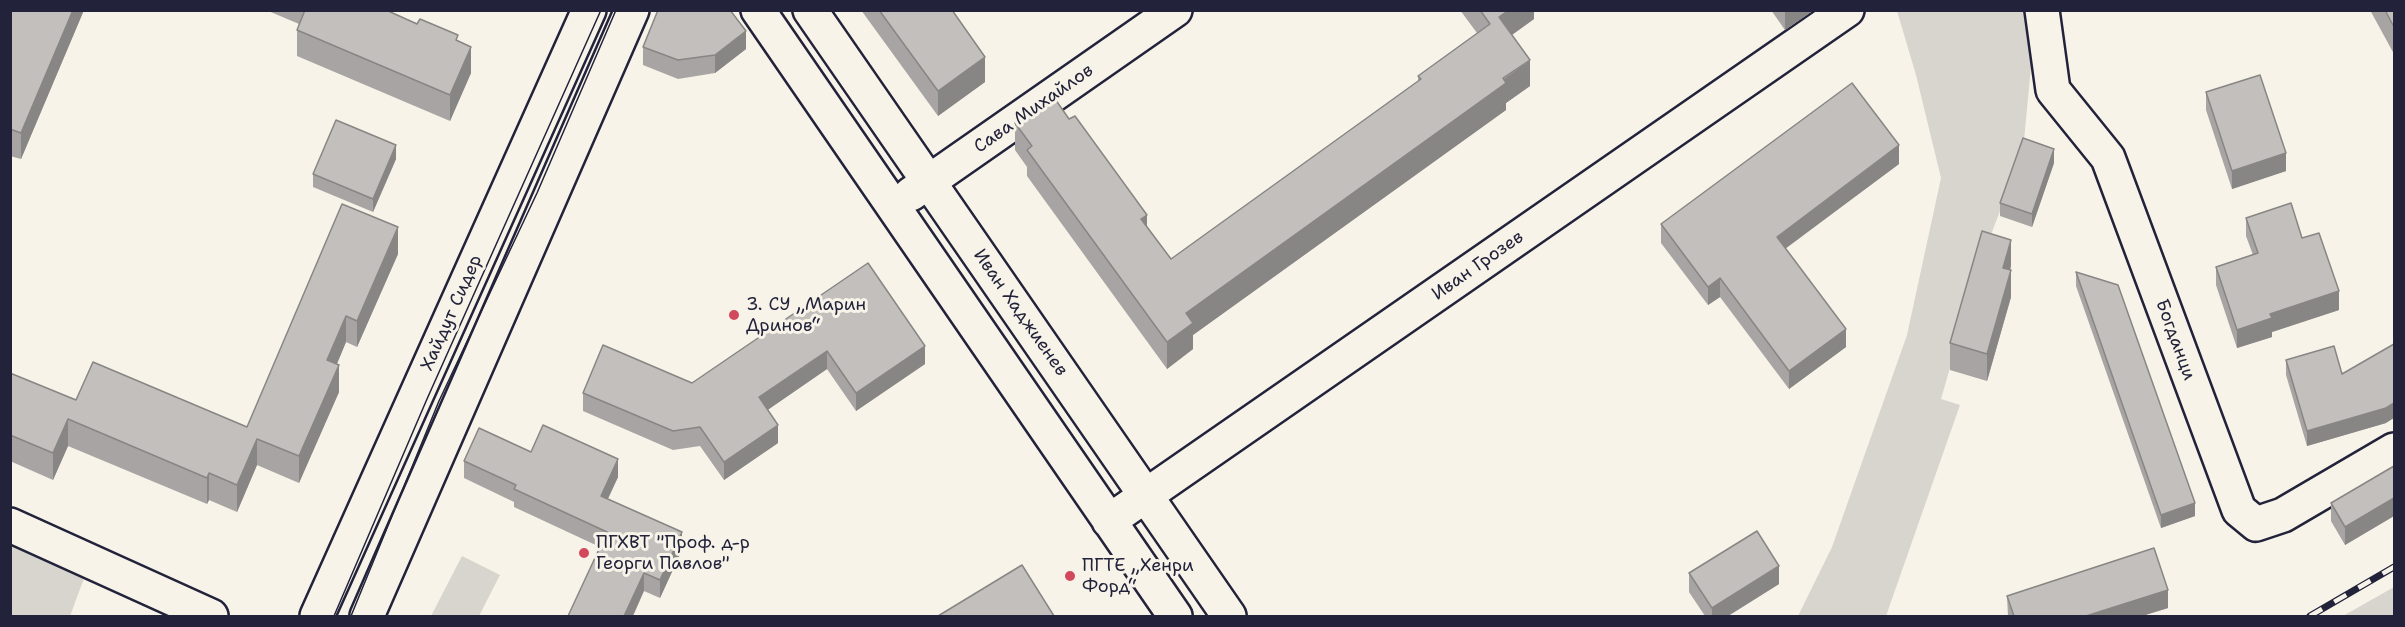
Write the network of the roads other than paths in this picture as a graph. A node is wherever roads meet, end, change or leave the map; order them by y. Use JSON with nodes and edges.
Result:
{"nodes":[{"id":1,"x":589,"y":10,"type":"edge"},
{"id":2,"x":632,"y":10,"type":"edge"},
{"id":3,"x":758,"y":10,"type":"edge"},
{"id":4,"x":810,"y":10,"type":"edge"},
{"id":5,"x":1175,"y":10,"type":"edge"},
{"id":6,"x":1847,"y":10,"type":"edge"},
{"id":7,"x":2042,"y":10,"type":"edge"},
{"id":8,"x":929,"y":181,"type":"junction"},
{"id":9,"x":892,"y":207,"type":"junction"},
{"id":10,"x":2394,"y":450,"type":"edge"},
{"id":11,"x":1146,"y":496,"type":"junction"},
{"id":12,"x":1109,"y":521,"type":"junction"},
{"id":13,"x":10,"y":525,"type":"edge"},
{"id":14,"x":211,"y":616,"type":"edge"},
{"id":15,"x":317,"y":616,"type":"edge"},
{"id":16,"x":367,"y":616,"type":"edge"},
{"id":17,"x":1175,"y":616,"type":"edge"},
{"id":18,"x":1229,"y":616,"type":"edge"}],
"edges":[{"from":1,"to":15,"type":"street","name":"Хайдут Сидер"},
{"from":2,"to":16,"type":"street"},
{"from":3,"to":9,"type":"street"},
{"from":4,"to":8,"type":"street","name":"Иван Хаджиенев"},
{"from":5,"to":8,"type":"street","name":"Сава Михайлов"},
{"from":6,"to":11,"type":"street","name":"Иван Грозев"},
{"from":7,"to":10,"type":"street","name":"Богданци"},
{"from":8,"to":9,"type":"street","name":"Сава Михайлов"},
{"from":8,"to":11,"type":"street","name":"Иван Хаджиенев"},
{"from":9,"to":12,"type":"street"},
{"from":11,"to":12,"type":"street","name":"Иван Грозев"},
{"from":11,"to":18,"type":"street","name":"Иван Хаджиенев"},
{"from":12,"to":17,"type":"street"},
{"from":13,"to":14,"type":"street"}]}
